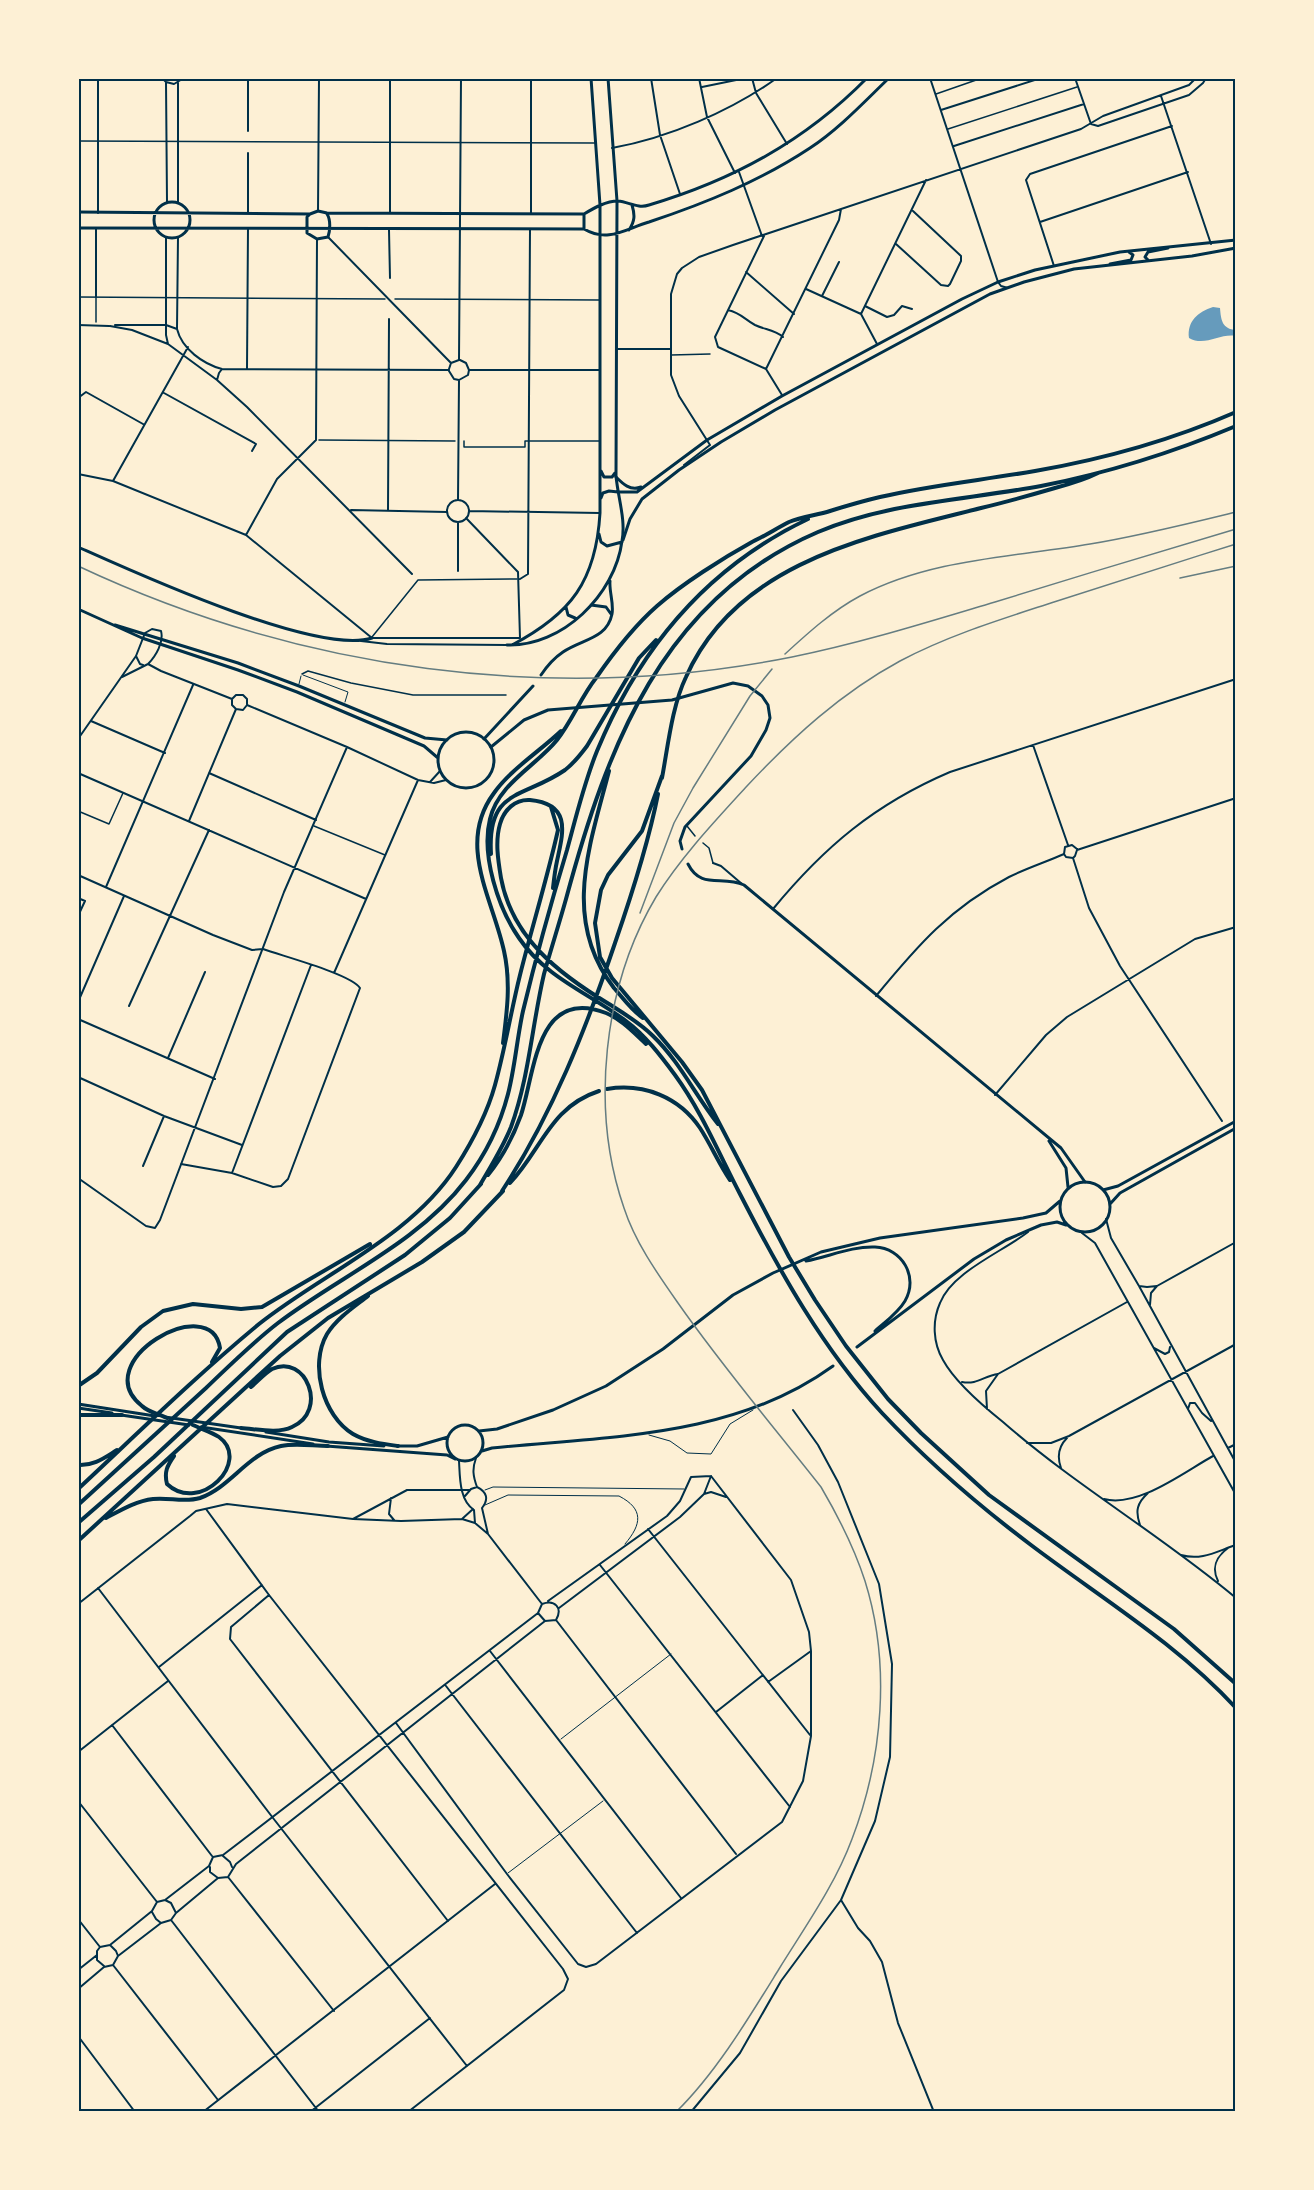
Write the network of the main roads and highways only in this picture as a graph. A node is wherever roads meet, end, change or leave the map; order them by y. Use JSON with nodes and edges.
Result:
{"nodes":[{"id":1,"x":591,"y":78,"type":"edge"},
{"id":2,"x":608,"y":78,"type":"edge"},
{"id":3,"x":867,"y":78,"type":"edge"},
{"id":4,"x":888,"y":78,"type":"edge"},
{"id":5,"x":618,"y":201,"type":"junction"},
{"id":6,"x":600,"y":205,"type":"junction"},
{"id":7,"x":632,"y":205,"type":"junction"},
{"id":8,"x":78,"y":212,"type":"edge"},
{"id":9,"x":156,"y":212,"type":"junction"},
{"id":10,"x":189,"y":212,"type":"junction"},
{"id":11,"x":327,"y":213,"type":"junction"},
{"id":12,"x":310,"y":214,"type":"junction"},
{"id":13,"x":584,"y":214,"type":"junction"},
{"id":14,"x":307,"y":227,"type":"junction"},
{"id":15,"x":78,"y":228,"type":"edge"},
{"id":16,"x":156,"y":228,"type":"junction"},
{"id":17,"x":189,"y":228,"type":"junction"},
{"id":18,"x":329,"y":228,"type":"junction"},
{"id":19,"x":584,"y":229,"type":"junction"},
{"id":20,"x":628,"y":231,"type":"junction"},
{"id":21,"x":618,"y":233,"type":"junction"},
{"id":22,"x":600,"y":236,"type":"junction"},
{"id":23,"x":1236,"y":240,"type":"edge"},
{"id":24,"x":1173,"y":247,"type":"junction"},
{"id":25,"x":1236,"y":248,"type":"edge"},
{"id":26,"x":1120,"y":252,"type":"junction"},
{"id":27,"x":1154,"y":261,"type":"junction"},
{"id":28,"x":1102,"y":266,"type":"junction"},
{"id":29,"x":1236,"y":412,"type":"edge"},
{"id":30,"x":1236,"y":426,"type":"edge"},
{"id":31,"x":600,"y":469,"type":"junction"},
{"id":32,"x":616,"y":470,"type":"junction"},
{"id":33,"x":1106,"y":470,"type":"junction"},
{"id":34,"x":616,"y":476,"type":"junction"},
{"id":35,"x":646,"y":486,"type":"junction"},
{"id":36,"x":618,"y":492,"type":"junction"},
{"id":37,"x":600,"y":499,"type":"junction"},
{"id":38,"x":814,"y":516,"type":"junction"},
{"id":39,"x":598,"y":533,"type":"junction"},
{"id":40,"x":622,"y":542,"type":"junction"},
{"id":41,"x":78,"y":547,"type":"edge"},
{"id":42,"x":610,"y":579,"type":"junction"},
{"id":43,"x":591,"y":605,"type":"junction"},
{"id":44,"x":566,"y":607,"type":"junction"},
{"id":45,"x":78,"y":609,"type":"edge"},
{"id":46,"x":612,"y":616,"type":"junction"},
{"id":47,"x":577,"y":619,"type":"junction"},
{"id":48,"x":113,"y":625,"type":"junction"},
{"id":49,"x":663,"y":633,"type":"junction"},
{"id":50,"x":372,"y":638,"type":"road end"},
{"id":51,"x":541,"y":675,"type":"dead end"},
{"id":52,"x":533,"y":686,"type":"dead end"},
{"id":53,"x":568,"y":724,"type":"junction"},
{"id":54,"x":484,"y":739,"type":"junction"},
{"id":55,"x":447,"y":741,"type":"junction"},
{"id":56,"x":616,"y":746,"type":"junction"},
{"id":57,"x":491,"y":747,"type":"junction"},
{"id":58,"x":438,"y":759,"type":"junction"},
{"id":59,"x":662,"y":776,"type":"junction"},
{"id":60,"x":551,"y":807,"type":"junction"},
{"id":61,"x":682,"y":849,"type":"dead end"},
{"id":62,"x":688,"y":864,"type":"dead end"},
{"id":63,"x":492,"y":868,"type":"junction"},
{"id":64,"x":551,"y":904,"type":"junction"},
{"id":65,"x":650,"y":1023,"type":"junction"},
{"id":66,"x":656,"y":1052,"type":"junction"},
{"id":67,"x":500,"y":1061,"type":"junction"},
{"id":68,"x":607,"y":1089,"type":"dead end"},
{"id":69,"x":599,"y":1091,"type":"dead end"},
{"id":70,"x":1236,"y":1121,"type":"edge"},
{"id":71,"x":1236,"y":1128,"type":"edge"},
{"id":72,"x":722,"y":1129,"type":"junction"},
{"id":73,"x":1046,"y":1137,"type":"junction"},
{"id":74,"x":1085,"y":1182,"type":"junction"},
{"id":75,"x":480,"y":1185,"type":"junction"},
{"id":76,"x":1068,"y":1187,"type":"junction"},
{"id":77,"x":1103,"y":1190,"type":"junction"},
{"id":78,"x":502,"y":1191,"type":"junction"},
{"id":79,"x":738,"y":1191,"type":"junction"},
{"id":80,"x":1060,"y":1202,"type":"junction"},
{"id":81,"x":1110,"y":1206,"type":"junction"},
{"id":82,"x":1066,"y":1225,"type":"junction"},
{"id":83,"x":390,"y":1234,"type":"junction"},
{"id":84,"x":801,"y":1261,"type":"junction"},
{"id":85,"x":384,"y":1283,"type":"junction"},
{"id":86,"x":863,"y":1343,"type":"junction"},
{"id":87,"x":857,"y":1347,"type":"dead end"},
{"id":88,"x":833,"y":1366,"type":"dead end"},
{"id":89,"x":209,"y":1367,"type":"junction"},
{"id":90,"x":78,"y":1386,"type":"edge"},
{"id":91,"x":237,"y":1396,"type":"junction"},
{"id":92,"x":78,"y":1406,"type":"edge"},
{"id":93,"x":78,"y":1415,"type":"edge"},
{"id":94,"x":122,"y":1415,"type":"junction"},
{"id":95,"x":167,"y":1418,"type":"junction"},
{"id":96,"x":193,"y":1425,"type":"junction"},
{"id":97,"x":241,"y":1428,"type":"junction"},
{"id":98,"x":479,"y":1431,"type":"junction"},
{"id":99,"x":448,"y":1437,"type":"junction"},
{"id":100,"x":128,"y":1443,"type":"junction"},
{"id":101,"x":328,"y":1446,"type":"junction"},
{"id":102,"x":398,"y":1446,"type":"junction"},
{"id":103,"x":179,"y":1449,"type":"junction"},
{"id":104,"x":482,"y":1452,"type":"junction"},
{"id":105,"x":457,"y":1460,"type":"junction"},
{"id":106,"x":78,"y":1465,"type":"edge"},
{"id":107,"x":78,"y":1489,"type":"edge"},
{"id":108,"x":78,"y":1505,"type":"edge"},
{"id":109,"x":100,"y":1521,"type":"junction"},
{"id":110,"x":78,"y":1523,"type":"edge"},
{"id":111,"x":78,"y":1541,"type":"edge"},
{"id":112,"x":1236,"y":1684,"type":"edge"},
{"id":113,"x":1236,"y":1708,"type":"edge"}],
"edges":[{"from":1,"to":6,"type":"main road"},
{"from":2,"to":5,"type":"main road"},
{"from":3,"to":7,"type":"main road"},
{"from":4,"to":20,"type":"main road"},
{"from":5,"to":6,"type":"main road"},
{"from":5,"to":7,"type":"main road"},
{"from":5,"to":21,"type":"main road"},
{"from":6,"to":13,"type":"main road"},
{"from":6,"to":22,"type":"main road"},
{"from":7,"to":20,"type":"main road"},
{"from":8,"to":9,"type":"main road"},
{"from":9,"to":10,"type":"main road"},
{"from":9,"to":10,"type":"main road"},
{"from":9,"to":16,"type":"main road"},
{"from":10,"to":12,"type":"main road"},
{"from":10,"to":17,"type":"main road"},
{"from":11,"to":12,"type":"main road"},
{"from":11,"to":13,"type":"main road"},
{"from":11,"to":18,"type":"main road"},
{"from":12,"to":14,"type":"main road"},
{"from":13,"to":19,"type":"main road"},
{"from":14,"to":17,"type":"main road"},
{"from":14,"to":18,"type":"main road"},
{"from":14,"to":18,"type":"main road"},
{"from":15,"to":16,"type":"main road"},
{"from":16,"to":17,"type":"main road"},
{"from":16,"to":17,"type":"main road"},
{"from":18,"to":19,"type":"main road"},
{"from":19,"to":22,"type":"main road"},
{"from":20,"to":21,"type":"main road"},
{"from":21,"to":22,"type":"main road"},
{"from":21,"to":32,"type":"main road"},
{"from":22,"to":31,"type":"main road"},
{"from":23,"to":24,"type":"main road"},
{"from":24,"to":26,"type":"main road"},
{"from":24,"to":27,"type":"main road"},
{"from":25,"to":27,"type":"main road"},
{"from":26,"to":28,"type":"main road"},
{"from":26,"to":35,"type":"main road"},
{"from":27,"to":28,"type":"main road"},
{"from":28,"to":40,"type":"main road"},
{"from":29,"to":38,"type":"highway"},
{"from":30,"to":33,"type":"highway"},
{"from":31,"to":32,"type":"main road"},
{"from":31,"to":37,"type":"main road"},
{"from":32,"to":34,"type":"main road"},
{"from":33,"to":56,"type":"highway"},
{"from":33,"to":59,"type":"highway"},
{"from":34,"to":35,"type":"main road"},
{"from":34,"to":36,"type":"main road"},
{"from":35,"to":36,"type":"main road"},
{"from":36,"to":37,"type":"main road"},
{"from":36,"to":40,"type":"main road"},
{"from":37,"to":39,"type":"main road"},
{"from":38,"to":49,"type":"highway"},
{"from":38,"to":53,"type":"highway"},
{"from":39,"to":40,"type":"main road"},
{"from":39,"to":44,"type":"main road"},
{"from":40,"to":42,"type":"main road"},
{"from":41,"to":50,"type":"main road"},
{"from":42,"to":43,"type":"main road"},
{"from":42,"to":46,"type":"main road"},
{"from":43,"to":46,"type":"main road"},
{"from":43,"to":47,"type":"main road"},
{"from":44,"to":47,"type":"main road"},
{"from":44,"to":47,"type":"main road"},
{"from":45,"to":48,"type":"main road"},
{"from":46,"to":51,"type":"main road"},
{"from":48,"to":55,"type":"main road"},
{"from":48,"to":58,"type":"main road"},
{"from":49,"to":63,"type":"highway"},
{"from":49,"to":64,"type":"highway"},
{"from":52,"to":54,"type":"main road"},
{"from":53,"to":63,"type":"highway"},
{"from":53,"to":67,"type":"highway"},
{"from":54,"to":55,"type":"main road"},
{"from":54,"to":57,"type":"main road"},
{"from":55,"to":58,"type":"main road"},
{"from":56,"to":65,"type":"highway"},
{"from":56,"to":75,"type":"highway"},
{"from":57,"to":58,"type":"main road"},
{"from":57,"to":61,"type":"main road"},
{"from":59,"to":65,"type":"highway"},
{"from":59,"to":78,"type":"highway"},
{"from":60,"to":64,"type":"highway"},
{"from":60,"to":67,"type":"highway"},
{"from":60,"to":72,"type":"highway"},
{"from":62,"to":73,"type":"main road"},
{"from":63,"to":66,"type":"highway"},
{"from":64,"to":108,"type":"highway"},
{"from":65,"to":72,"type":"highway"},
{"from":66,"to":75,"type":"highway"},
{"from":66,"to":79,"type":"highway"},
{"from":67,"to":83,"type":"highway"},
{"from":68,"to":79,"type":"highway"},
{"from":69,"to":78,"type":"highway"},
{"from":70,"to":77,"type":"main road"},
{"from":71,"to":81,"type":"main road"},
{"from":72,"to":112,"type":"highway"},
{"from":73,"to":74,"type":"main road"},
{"from":73,"to":76,"type":"main road"},
{"from":74,"to":76,"type":"main road"},
{"from":74,"to":77,"type":"main road"},
{"from":75,"to":110,"type":"highway"},
{"from":76,"to":80,"type":"main road"},
{"from":77,"to":81,"type":"main road"},
{"from":78,"to":85,"type":"highway"},
{"from":79,"to":113,"type":"highway"},
{"from":80,"to":82,"type":"main road"},
{"from":80,"to":84,"type":"main road"},
{"from":81,"to":82,"type":"main road"},
{"from":82,"to":86,"type":"main road"},
{"from":83,"to":89,"type":"highway"},
{"from":83,"to":90,"type":"highway"},
{"from":84,"to":86,"type":"main road"},
{"from":84,"to":98,"type":"main road"},
{"from":85,"to":91,"type":"highway"},
{"from":85,"to":102,"type":"highway"},
{"from":86,"to":87,"type":"main road"},
{"from":88,"to":104,"type":"main road"},
{"from":89,"to":95,"type":"highway"},
{"from":89,"to":100,"type":"highway"},
{"from":91,"to":97,"type":"highway"},
{"from":91,"to":103,"type":"highway"},
{"from":92,"to":94,"type":"main road"},
{"from":92,"to":95,"type":"main road"},
{"from":93,"to":94,"type":"highway"},
{"from":94,"to":96,"type":"main road"},
{"from":95,"to":97,"type":"main road"},
{"from":96,"to":101,"type":"main road"},
{"from":96,"to":103,"type":"highway"},
{"from":97,"to":102,"type":"main road"},
{"from":98,"to":99,"type":"main road"},
{"from":98,"to":104,"type":"main road"},
{"from":99,"to":102,"type":"main road"},
{"from":99,"to":105,"type":"main road"},
{"from":100,"to":106,"type":"highway"},
{"from":100,"to":107,"type":"highway"},
{"from":101,"to":105,"type":"main road"},
{"from":101,"to":109,"type":"highway"},
{"from":103,"to":109,"type":"highway"},
{"from":104,"to":105,"type":"main road"},
{"from":109,"to":111,"type":"highway"}]}
